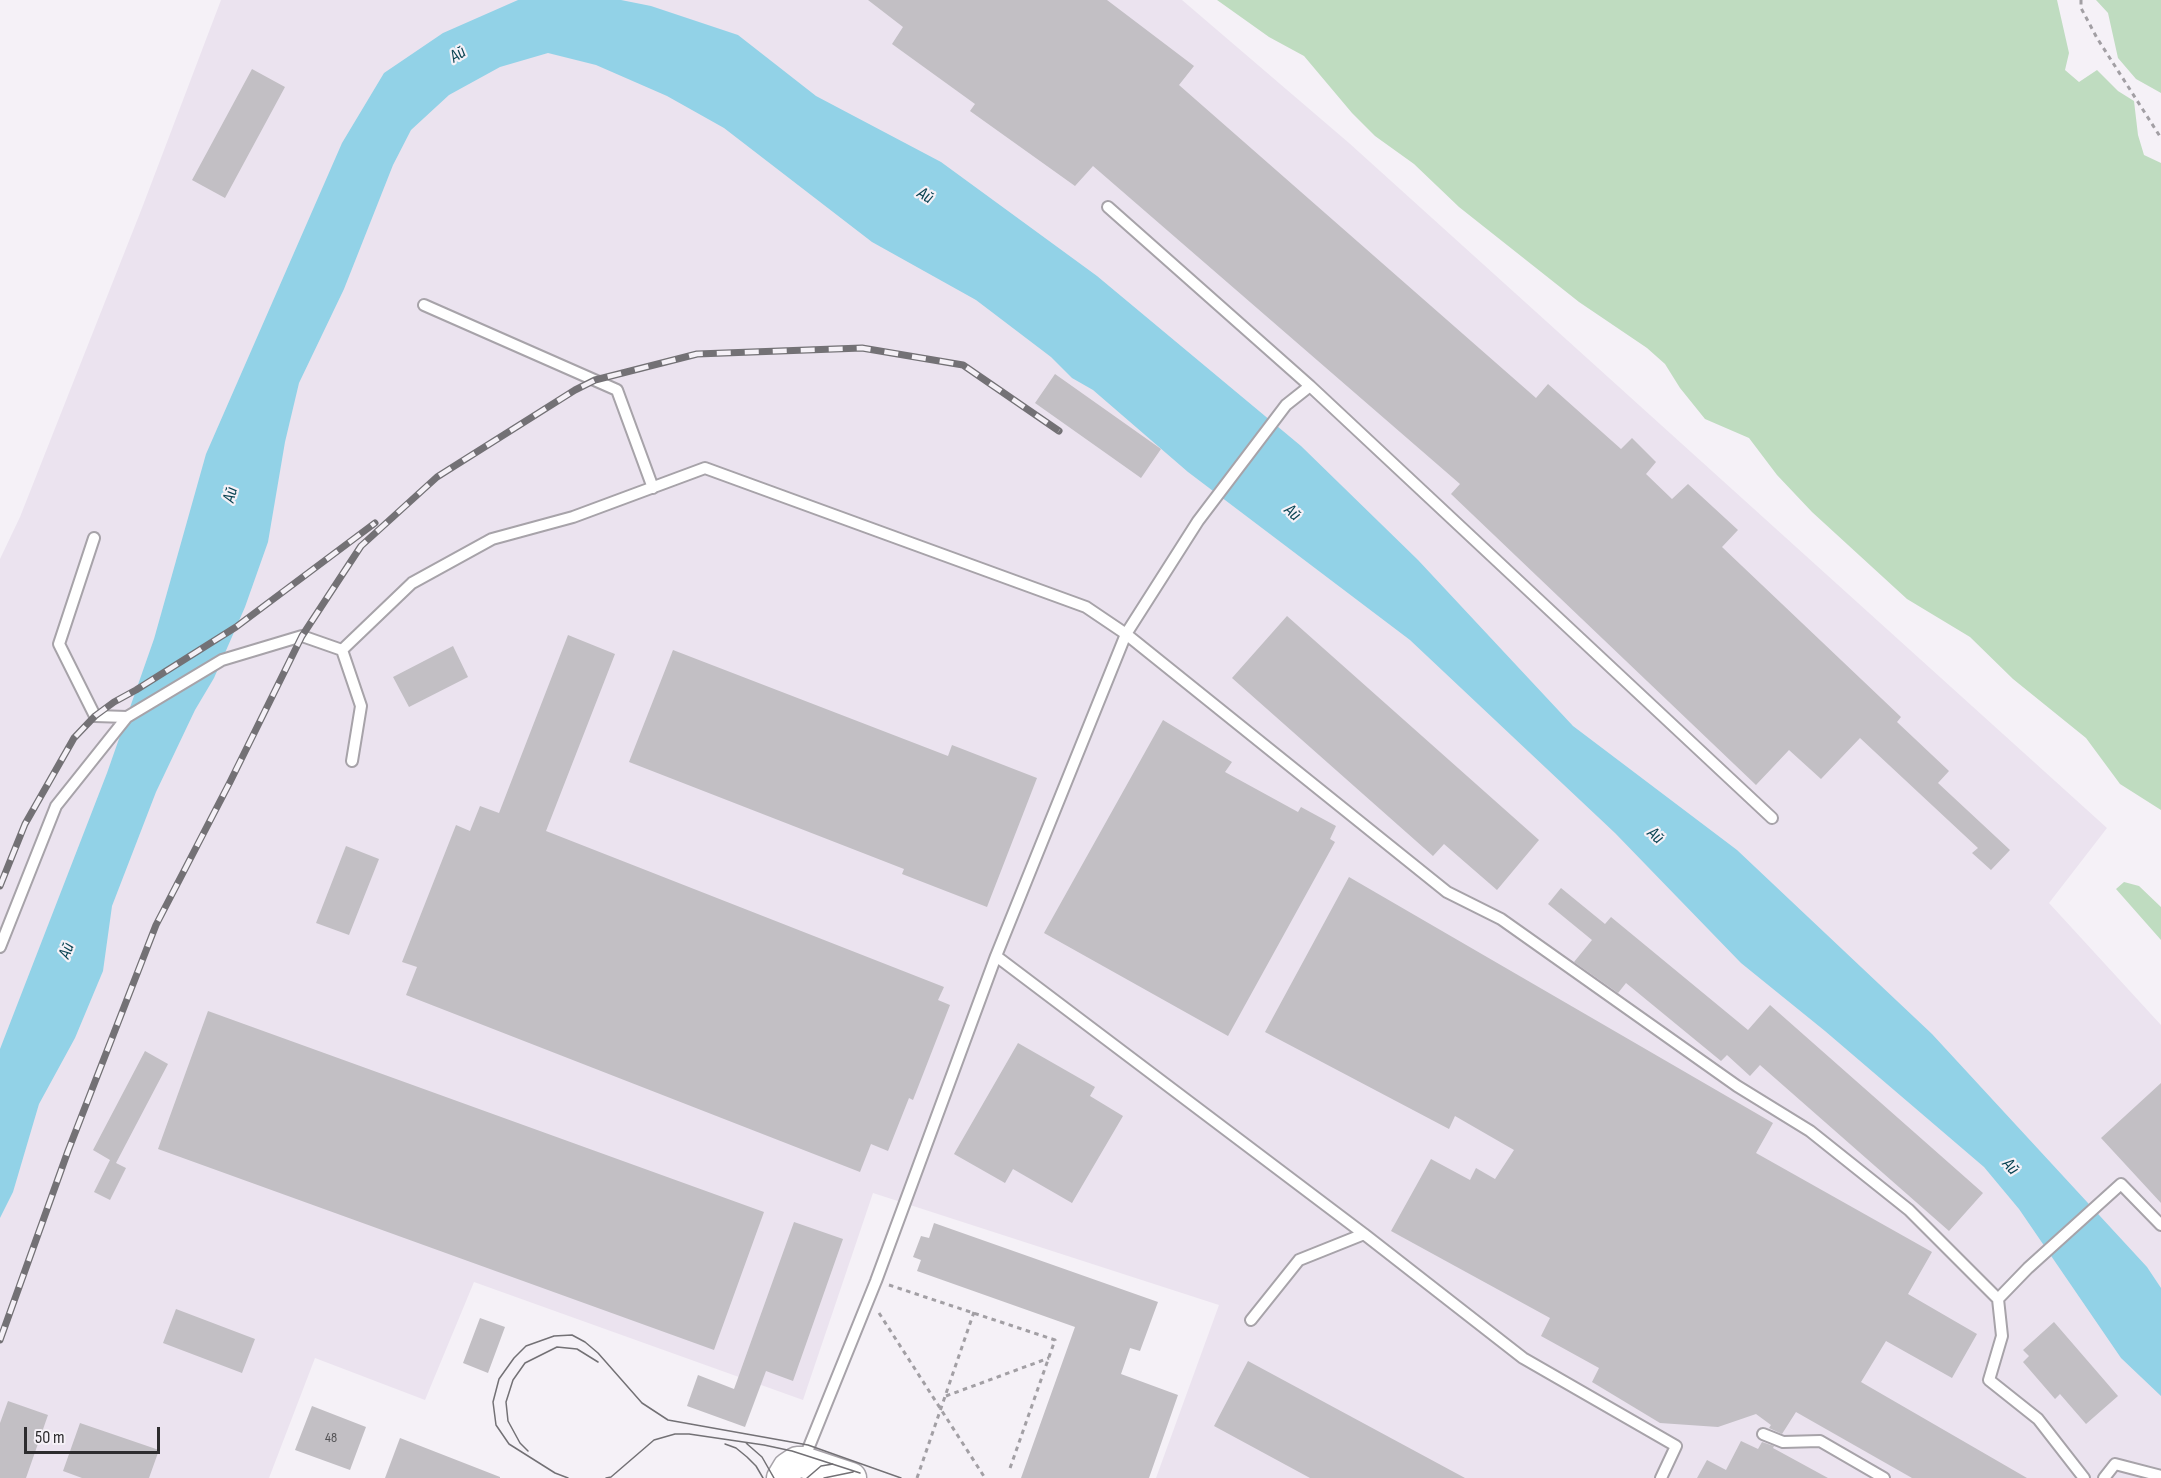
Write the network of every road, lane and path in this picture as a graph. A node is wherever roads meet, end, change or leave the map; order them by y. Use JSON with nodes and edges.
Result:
{"nodes":[{"id":1,"x":2080,"y":0,"type":"edge"},
{"id":2,"x":2161,"y":138,"type":"edge"},
{"id":3,"x":1108,"y":207,"type":"dead end"},
{"id":4,"x":424,"y":305,"type":"dead end"},
{"id":5,"x":1310,"y":386,"type":"junction"},
{"id":6,"x":653,"y":488,"type":"junction"},
{"id":7,"x":94,"y":538,"type":"dead end"},
{"id":8,"x":1126,"y":634,"type":"junction"},
{"id":9,"x":342,"y":650,"type":"junction"},
{"id":10,"x":127,"y":717,"type":"junction"},
{"id":11,"x":352,"y":761,"type":"dead end"},
{"id":12,"x":1772,"y":818,"type":"dead end"},
{"id":13,"x":0,"y":947,"type":"edge"},
{"id":14,"x":996,"y":956,"type":"junction"},
{"id":15,"x":2161,"y":1225,"type":"edge"},
{"id":16,"x":1364,"y":1234,"type":"junction"},
{"id":17,"x":876,"y":1281,"type":"junction"},
{"id":18,"x":870,"y":1298,"type":"junction"},
{"id":19,"x":1998,"y":1299,"type":"junction"},
{"id":20,"x":974,"y":1312,"type":"junction"},
{"id":21,"x":1251,"y":1320,"type":"dead end"},
{"id":22,"x":1049,"y":1358,"type":"junction"},
{"id":23,"x":946,"y":1396,"type":"junction"},
{"id":24,"x":942,"y":1411,"type":"junction"},
{"id":25,"x":1763,"y":1434,"type":"dead end"},
{"id":26,"x":1009,"y":1471,"type":"dead end"},
{"id":27,"x":813,"y":1472,"type":"edge"},
{"id":28,"x":2161,"y":1476,"type":"edge"},
{"id":29,"x":917,"y":1478,"type":"edge"},
{"id":30,"x":985,"y":1478,"type":"edge"},
{"id":31,"x":1661,"y":1478,"type":"edge"},
{"id":32,"x":1884,"y":1478,"type":"edge"},
{"id":33,"x":2085,"y":1478,"type":"edge"},
{"id":34,"x":2104,"y":1478,"type":"edge"}],
"edges":[{"from":1,"to":2,"type":"path"},
{"from":3,"to":5,"type":"lane"},
{"from":4,"to":6,"type":"lane"},
{"from":5,"to":8,"type":"lane"},
{"from":5,"to":12,"type":"lane"},
{"from":6,"to":8,"type":"lane"},
{"from":6,"to":9,"type":"lane"},
{"from":7,"to":10,"type":"lane"},
{"from":8,"to":14,"type":"lane"},
{"from":8,"to":19,"type":"lane"},
{"from":9,"to":10,"type":"lane"},
{"from":9,"to":11,"type":"lane"},
{"from":10,"to":13,"type":"lane"},
{"from":14,"to":16,"type":"lane"},
{"from":14,"to":17,"type":"lane"},
{"from":15,"to":19,"type":"lane"},
{"from":16,"to":21,"type":"lane"},
{"from":16,"to":31,"type":"lane"},
{"from":17,"to":18,"type":"lane"},
{"from":17,"to":20,"type":"path"},
{"from":18,"to":24,"type":"path"},
{"from":18,"to":27,"type":"lane"},
{"from":19,"to":33,"type":"lane"},
{"from":20,"to":22,"type":"path"},
{"from":20,"to":23,"type":"path"},
{"from":22,"to":23,"type":"path"},
{"from":22,"to":26,"type":"path"},
{"from":23,"to":24,"type":"path"},
{"from":24,"to":29,"type":"path"},
{"from":24,"to":30,"type":"path"},
{"from":25,"to":32,"type":"lane"},
{"from":28,"to":34,"type":"lane"}]}
